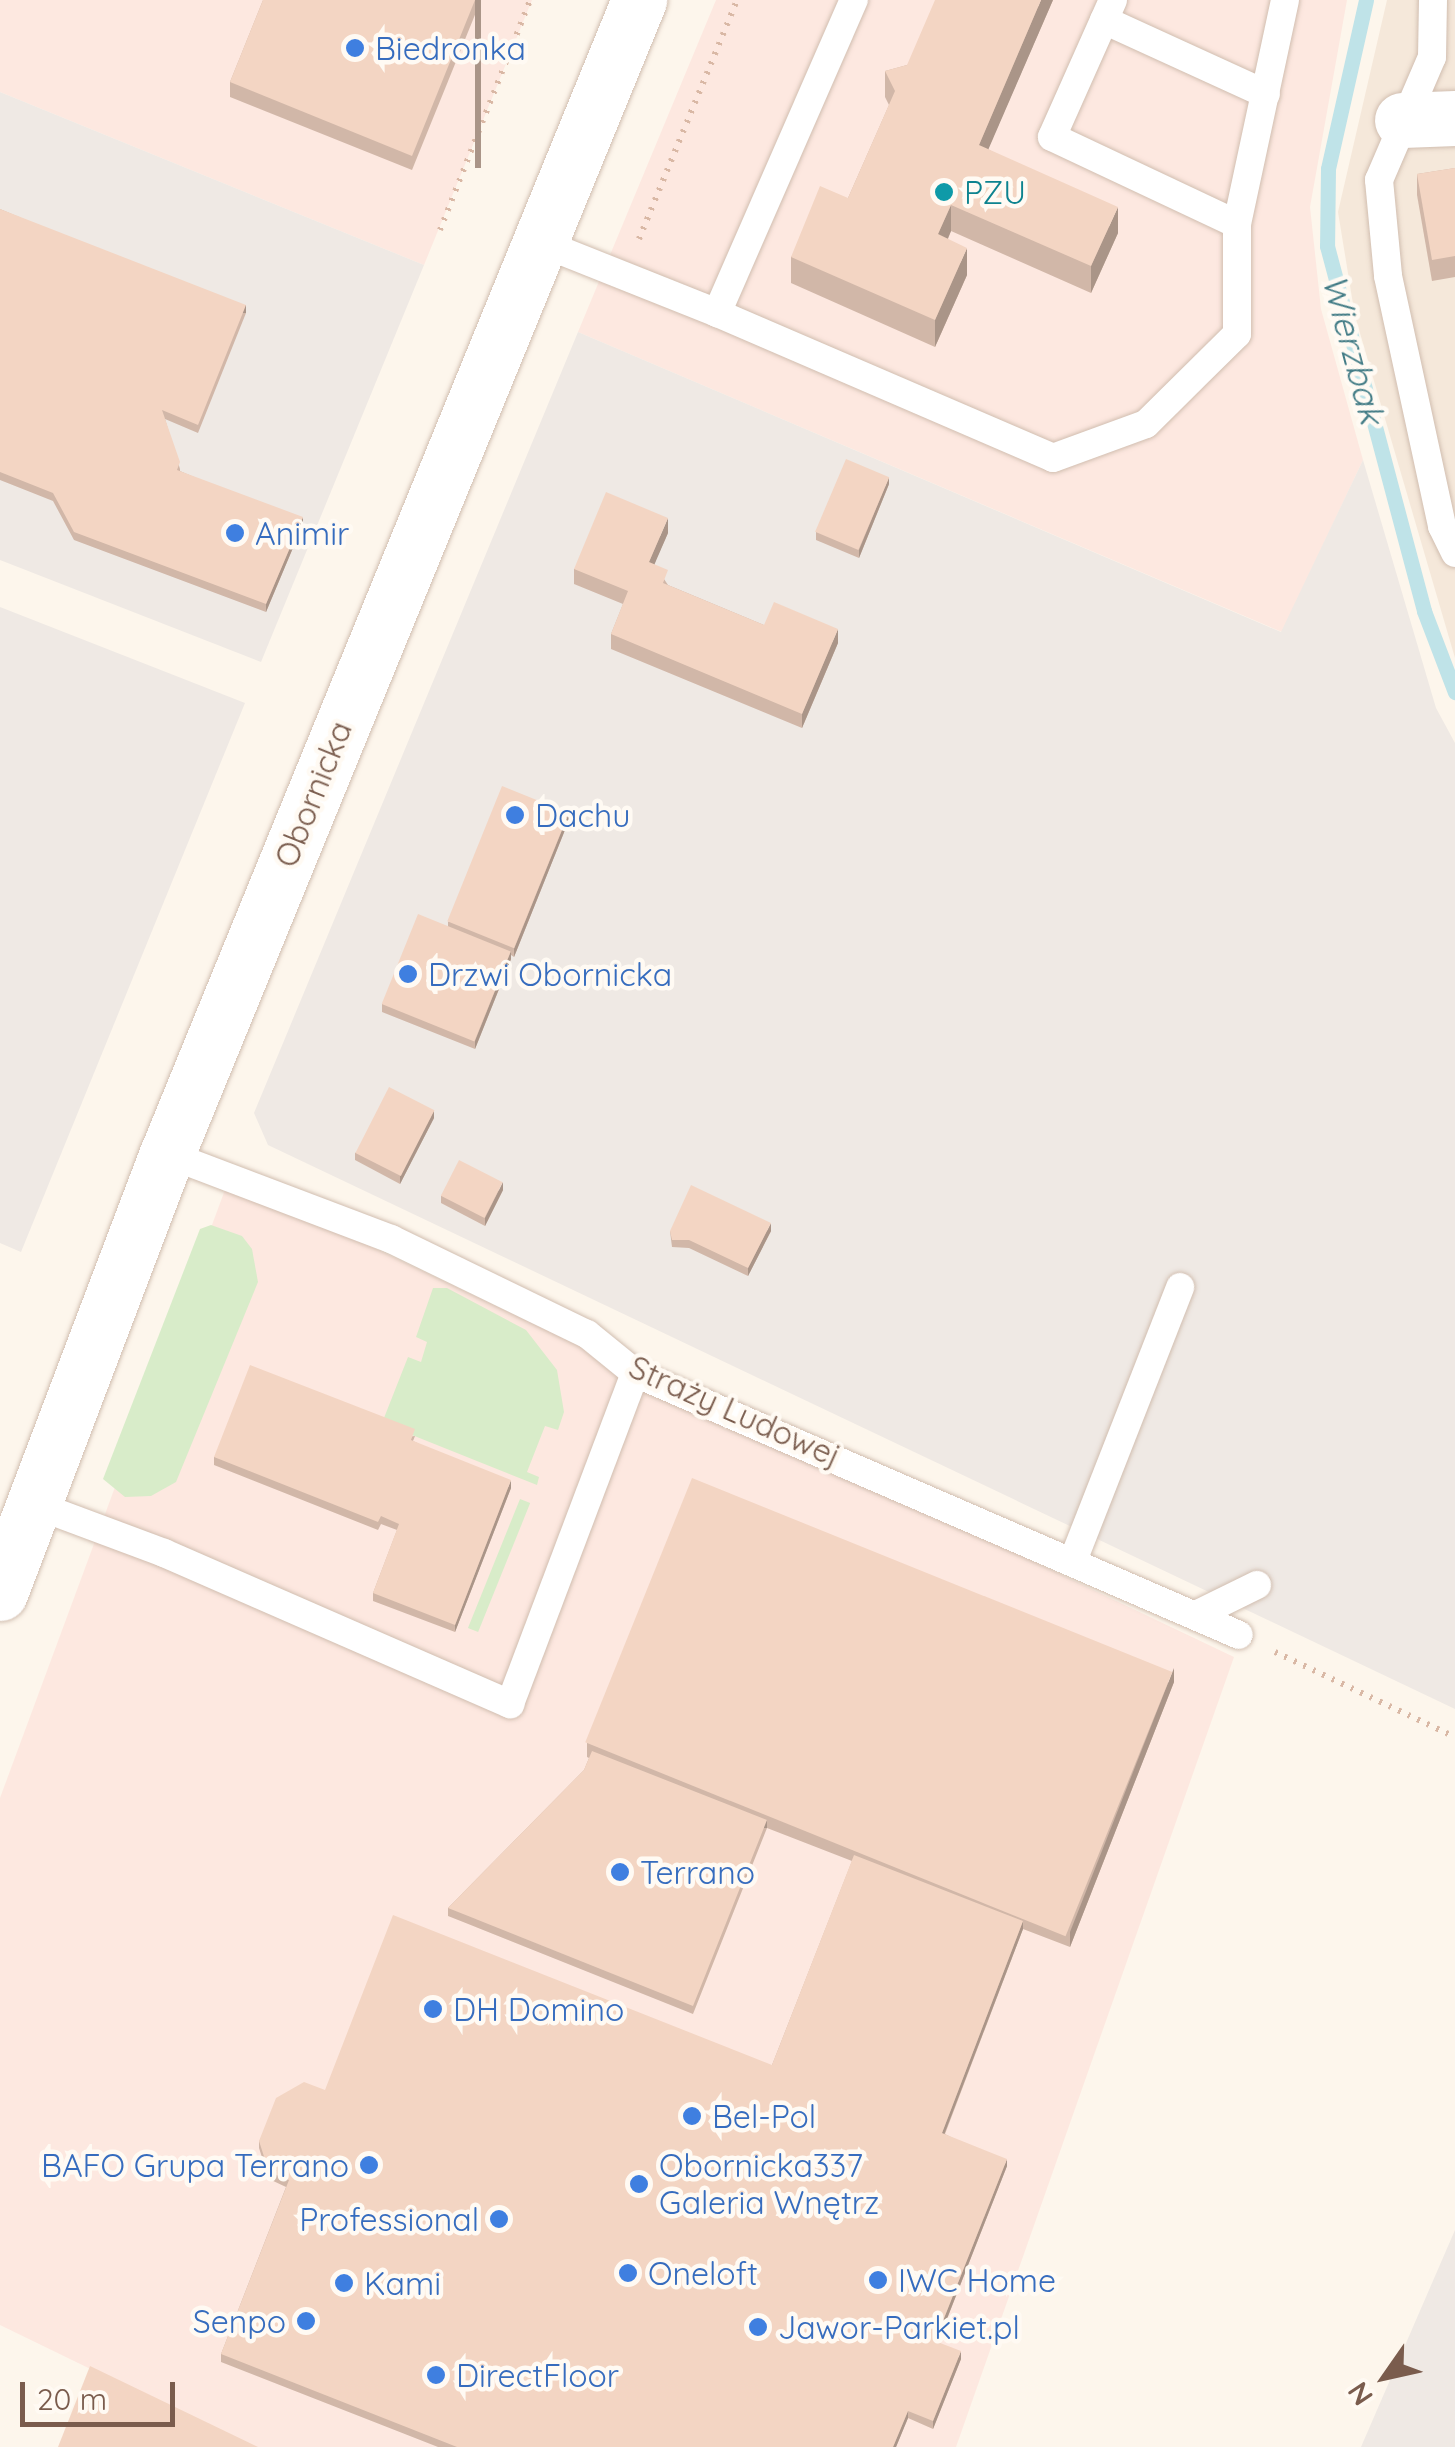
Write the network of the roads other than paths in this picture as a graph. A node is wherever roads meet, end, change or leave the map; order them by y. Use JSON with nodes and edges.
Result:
{"nodes":[{"id":1,"x":639,"y":0,"type":"edge"},
{"id":2,"x":854,"y":0,"type":"edge"},
{"id":3,"x":1285,"y":0,"type":"edge"},
{"id":4,"x":1433,"y":0,"type":"edge"},
{"id":5,"x":1108,"y":10,"type":"edge"},
{"id":6,"x":1266,"y":94,"type":"junction"},
{"id":7,"x":1429,"y":119,"type":"edge"},
{"id":8,"x":1237,"y":224,"type":"junction"},
{"id":9,"x":538,"y":242,"type":"junction"},
{"id":10,"x":717,"y":312,"type":"junction"},
{"id":11,"x":1455,"y":553,"type":"edge"},
{"id":12,"x":167,"y":1154,"type":"junction"},
{"id":13,"x":1180,"y":1287,"type":"dead end"},
{"id":14,"x":635,"y":1373,"type":"junction"},
{"id":15,"x":34,"y":1504,"type":"junction"},
{"id":16,"x":1074,"y":1558,"type":"junction"},
{"id":17,"x":1257,"y":1585,"type":"dead end"},
{"id":18,"x":0,"y":1594,"type":"edge"},
{"id":19,"x":1196,"y":1615,"type":"junction"},
{"id":20,"x":1239,"y":1634,"type":"road end"}],
"edges":[{"from":1,"to":9,"type":"main road","name":"Obornicka"},
{"from":2,"to":10,"type":"lane"},
{"from":3,"to":6,"type":"lane"},
{"from":4,"to":7,"type":"lane"},
{"from":5,"to":6,"type":"lane"},
{"from":5,"to":8,"type":"lane"},
{"from":6,"to":8,"type":"lane"},
{"from":7,"to":11,"type":"lane"},
{"from":8,"to":10,"type":"lane"},
{"from":9,"to":10,"type":"lane"},
{"from":9,"to":12,"type":"main road","name":"Obornicka"},
{"from":12,"to":14,"type":"lane","name":"Straży Ludowej"},
{"from":12,"to":15,"type":"main road","name":"Obornicka"},
{"from":13,"to":16,"type":"lane"},
{"from":14,"to":15,"type":"lane"},
{"from":14,"to":16,"type":"lane","name":"Straży Ludowej"},
{"from":15,"to":18,"type":"main road","name":"Obornicka"},
{"from":16,"to":19,"type":"lane","name":"Straży Ludowej"},
{"from":17,"to":19,"type":"lane"},
{"from":19,"to":20,"type":"lane","name":"Straży Ludowej"}]}
